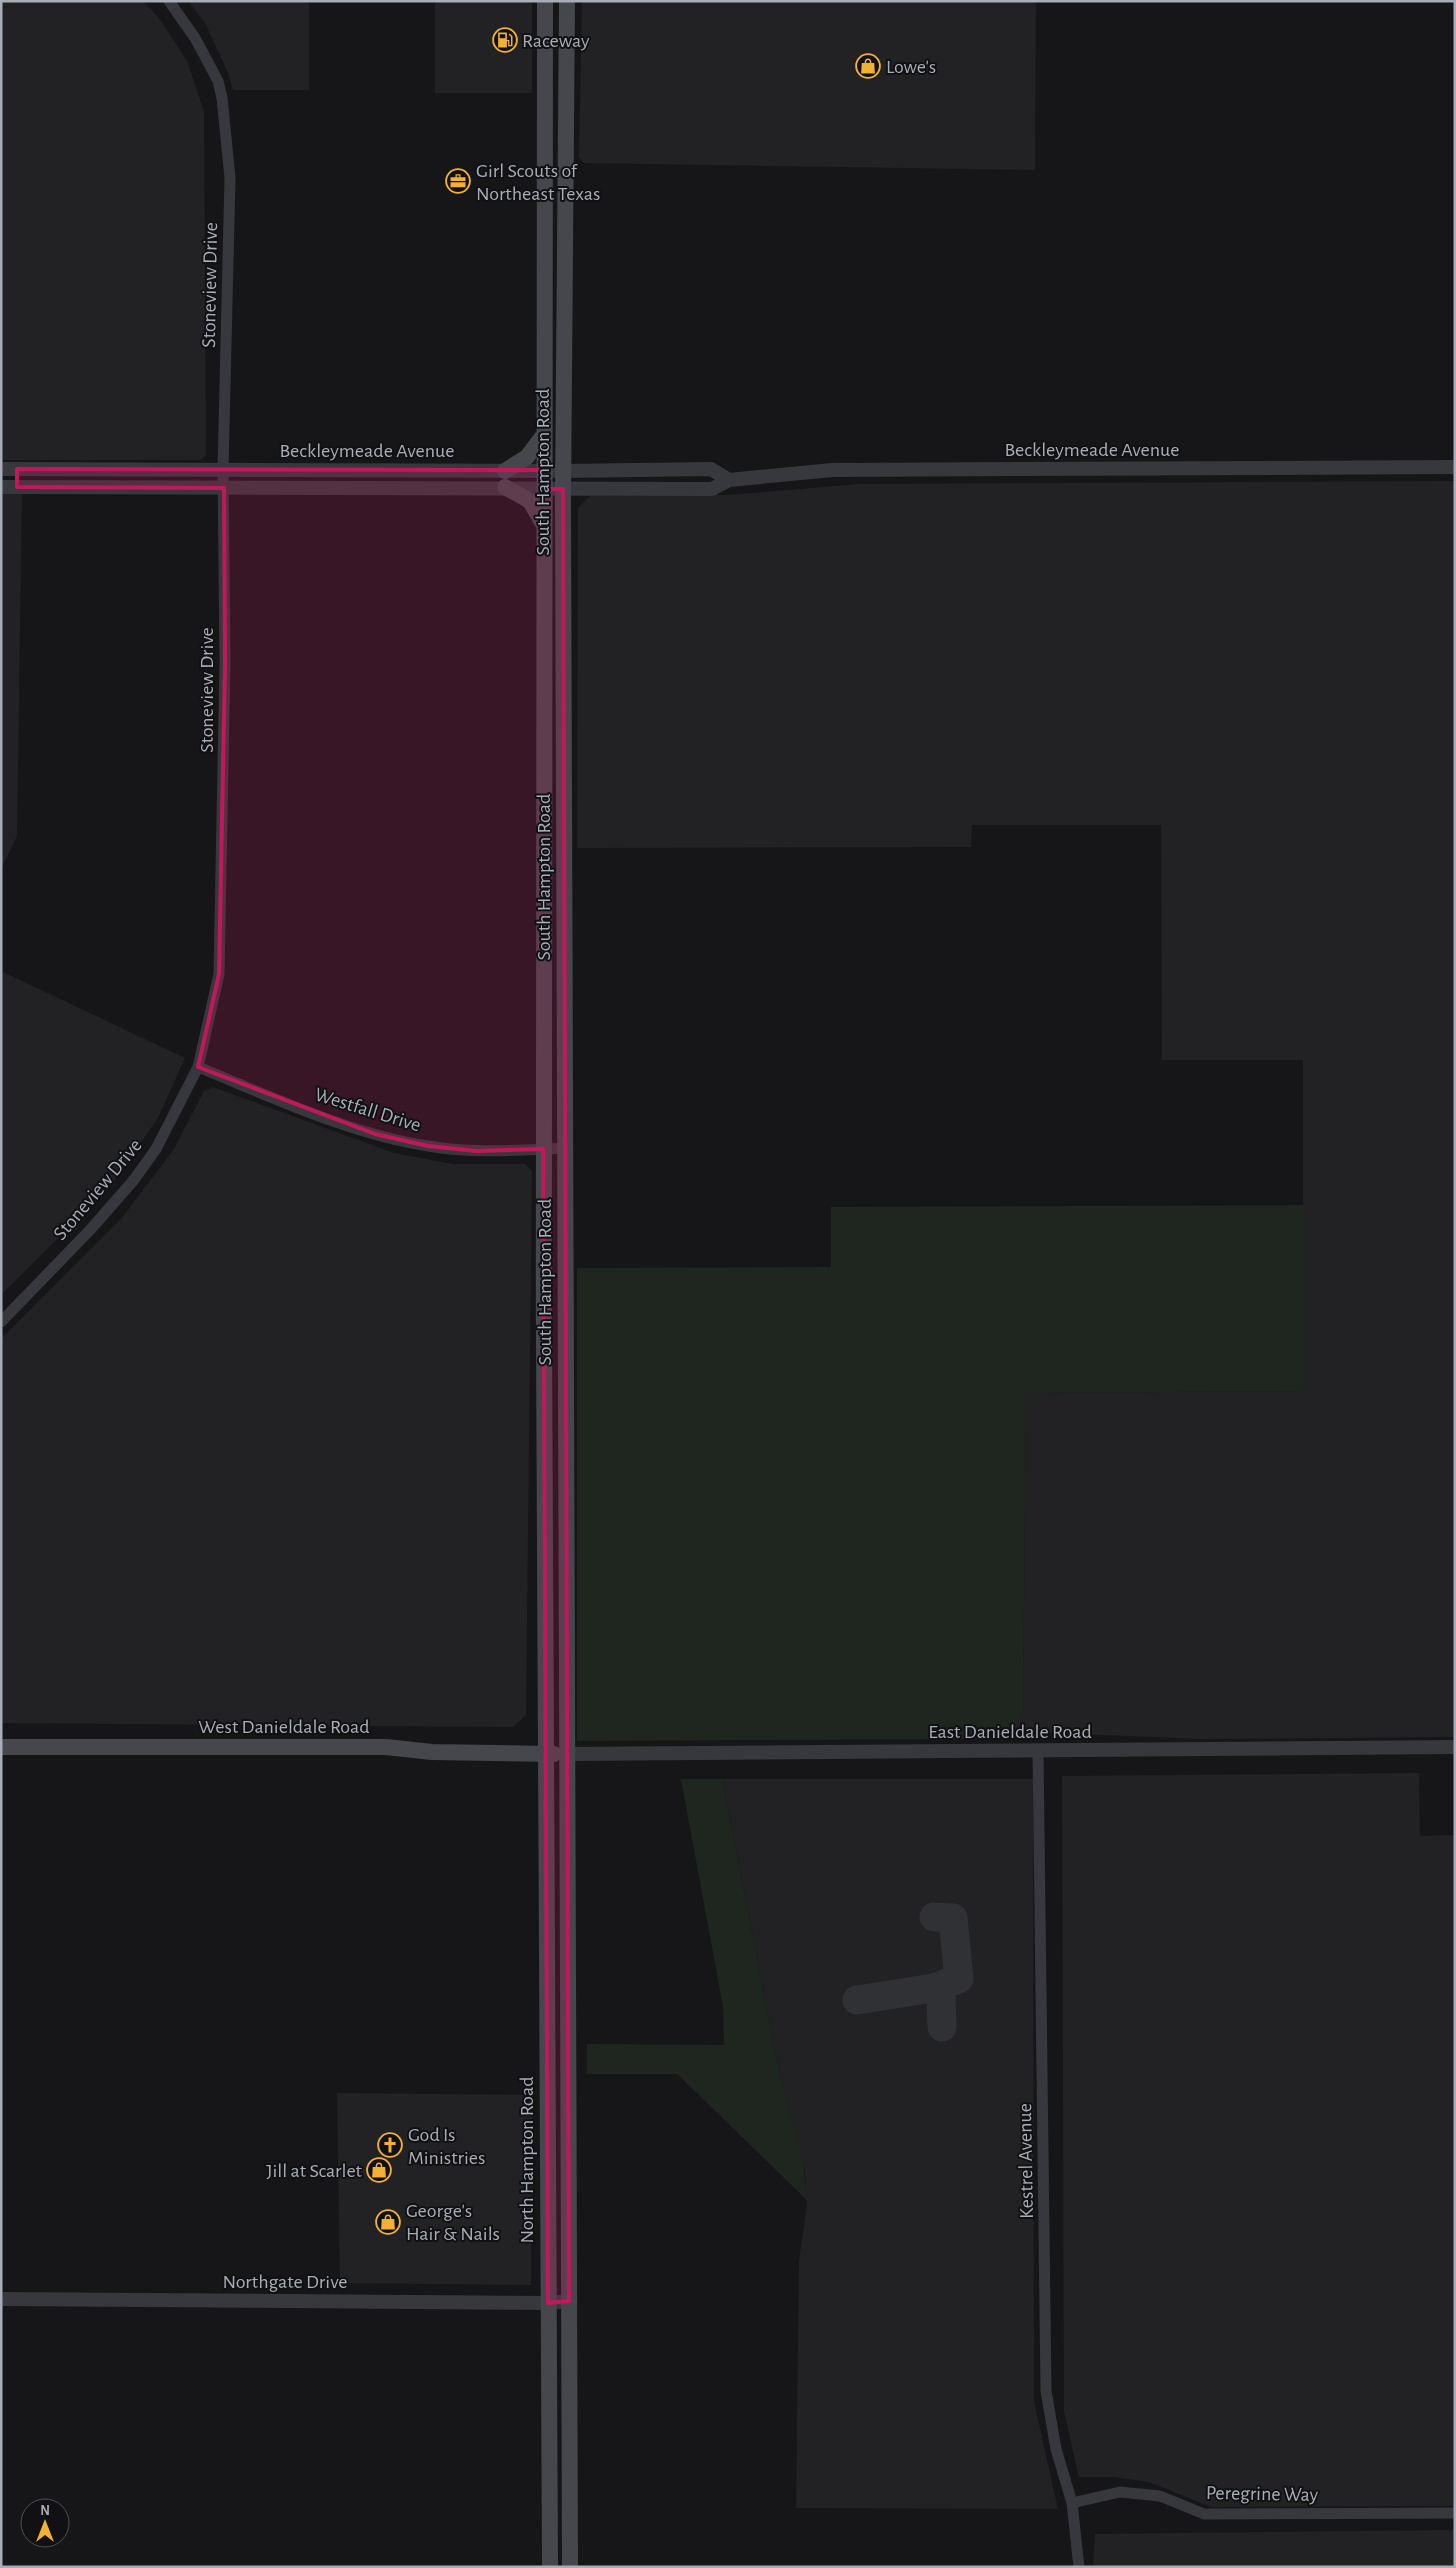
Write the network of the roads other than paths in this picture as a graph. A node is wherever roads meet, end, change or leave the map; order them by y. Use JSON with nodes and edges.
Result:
{"nodes":[{"id":1,"x":169,"y":1,"type":"edge"},
{"id":2,"x":545,"y":1,"type":"edge"},
{"id":3,"x":567,"y":1,"type":"edge"},
{"id":4,"x":544,"y":220,"type":"junction"},
{"id":5,"x":565,"y":222,"type":"junction"},
{"id":6,"x":542,"y":437,"type":"junction"},
{"id":7,"x":1455,"y":467,"type":"edge"},
{"id":8,"x":1,"y":469,"type":"edge"},
{"id":9,"x":17,"y":469,"type":"junction"},
{"id":10,"x":224,"y":469,"type":"junction"},
{"id":11,"x":542,"y":470,"type":"junction"},
{"id":12,"x":563,"y":471,"type":"junction"},
{"id":13,"x":505,"y":479,"type":"junction"},
{"id":14,"x":729,"y":480,"type":"junction"},
{"id":15,"x":1,"y":487,"type":"edge"},
{"id":16,"x":17,"y":487,"type":"junction"},
{"id":17,"x":224,"y":488,"type":"junction"},
{"id":18,"x":542,"y":489,"type":"junction"},
{"id":19,"x":563,"y":489,"type":"junction"},
{"id":20,"x":542,"y":522,"type":"junction"},
{"id":21,"x":198,"y":1067,"type":"junction"},
{"id":22,"x":565,"y":1148,"type":"junction"},
{"id":23,"x":543,"y":1149,"type":"junction"},
{"id":24,"x":1,"y":1322,"type":"edge"},
{"id":25,"x":544,"y":1445,"type":"junction"},
{"id":26,"x":565,"y":1445,"type":"junction"},
{"id":27,"x":1,"y":1747,"type":"edge"},
{"id":28,"x":1455,"y":1747,"type":"edge"},
{"id":29,"x":1038,"y":1751,"type":"junction"},
{"id":30,"x":544,"y":1754,"type":"junction"},
{"id":31,"x":566,"y":1754,"type":"junction"},
{"id":32,"x":546,"y":1994,"type":"junction"},
{"id":33,"x":567,"y":1996,"type":"junction"},
{"id":34,"x":548,"y":2158,"type":"junction"},
{"id":35,"x":568,"y":2159,"type":"junction"},
{"id":36,"x":1,"y":2299,"type":"edge"},
{"id":37,"x":569,"y":2301,"type":"junction"},
{"id":38,"x":548,"y":2303,"type":"junction"},
{"id":39,"x":1072,"y":2503,"type":"junction"},
{"id":40,"x":1455,"y":2513,"type":"edge"},
{"id":41,"x":550,"y":2567,"type":"edge"},
{"id":42,"x":570,"y":2567,"type":"edge"},
{"id":43,"x":1079,"y":2567,"type":"edge"}],
"edges":[{"from":1,"to":10,"type":"street","name":"Stoneview Drive"},
{"from":2,"to":4,"type":"main road","name":"South Hampton Road"},
{"from":3,"to":5,"type":"main road","name":"South Hampton Road"},
{"from":4,"to":5,"type":"main road"},
{"from":4,"to":6,"type":"main road","name":"South Hampton Road"},
{"from":5,"to":12,"type":"main road","name":"South Hampton Road"},
{"from":6,"to":11,"type":"main road","name":"South Hampton Road"},
{"from":6,"to":13,"type":"main road"},
{"from":7,"to":14,"type":"street","name":"Beckleymeade Avenue"},
{"from":8,"to":9,"type":"street","name":"Beckleymeade Avenue"},
{"from":9,"to":10,"type":"street","name":"Beckleymeade Avenue"},
{"from":9,"to":16,"type":"street"},
{"from":10,"to":13,"type":"street","name":"Beckleymeade Avenue"},
{"from":10,"to":17,"type":"street","name":"Stoneview Drive"},
{"from":11,"to":12,"type":"street","name":"Beckleymeade Avenue"},
{"from":11,"to":13,"type":"street","name":"Beckleymeade Avenue"},
{"from":11,"to":18,"type":"main road","name":"South Hampton Road"},
{"from":12,"to":14,"type":"street","name":"Beckleymeade Avenue"},
{"from":12,"to":19,"type":"main road","name":"South Hampton Road"},
{"from":13,"to":17,"type":"street","name":"Beckleymeade Avenue"},
{"from":13,"to":18,"type":"street","name":"Beckleymeade Avenue"},
{"from":13,"to":20,"type":"main road"},
{"from":14,"to":19,"type":"street","name":"Beckleymeade Avenue"},
{"from":15,"to":16,"type":"street","name":"Beckleymeade Avenue"},
{"from":16,"to":17,"type":"street","name":"Beckleymeade Avenue"},
{"from":17,"to":21,"type":"street","name":"Stoneview Drive"},
{"from":18,"to":19,"type":"street","name":"Beckleymeade Avenue"},
{"from":18,"to":20,"type":"main road","name":"South Hampton Road"},
{"from":19,"to":22,"type":"main road","name":"South Hampton Road"},
{"from":20,"to":23,"type":"main road","name":"South Hampton Road"},
{"from":21,"to":23,"type":"street","name":"Westfall Drive"},
{"from":21,"to":24,"type":"street","name":"Stoneview Drive"},
{"from":22,"to":23,"type":"street","name":"Westfall Drive"},
{"from":22,"to":26,"type":"main road","name":"South Hampton Road"},
{"from":23,"to":25,"type":"main road","name":"South Hampton Road"},
{"from":25,"to":26,"type":"main road"},
{"from":25,"to":30,"type":"main road","name":"South Hampton Road"},
{"from":26,"to":31,"type":"main road","name":"South Hampton Road"},
{"from":27,"to":30,"type":"main road","name":"West Danieldale Road"},
{"from":28,"to":29,"type":"street","name":"East Danieldale Road"},
{"from":29,"to":31,"type":"street","name":"East Danieldale Road"},
{"from":29,"to":39,"type":"street","name":"Kestrel Avenue"},
{"from":30,"to":31,"type":"main road","name":"West Danieldale Road"},
{"from":30,"to":32,"type":"main road","name":"North Hampton Road"},
{"from":31,"to":33,"type":"main road","name":"North Hampton Road"},
{"from":32,"to":33,"type":"main road"},
{"from":32,"to":34,"type":"main road","name":"North Hampton Road"},
{"from":33,"to":35,"type":"main road","name":"North Hampton Road"},
{"from":34,"to":35,"type":"main road"},
{"from":34,"to":38,"type":"main road","name":"North Hampton Road"},
{"from":35,"to":37,"type":"main road","name":"North Hampton Road"},
{"from":36,"to":38,"type":"street","name":"Northgate Drive"},
{"from":37,"to":38,"type":"street","name":"Northgate Drive"},
{"from":37,"to":42,"type":"main road","name":"North Hampton Road"},
{"from":38,"to":41,"type":"main road","name":"North Hampton Road"},
{"from":39,"to":40,"type":"street","name":"Peregrine Way"},
{"from":39,"to":43,"type":"street","name":"Kestrel Avenue"}]}
